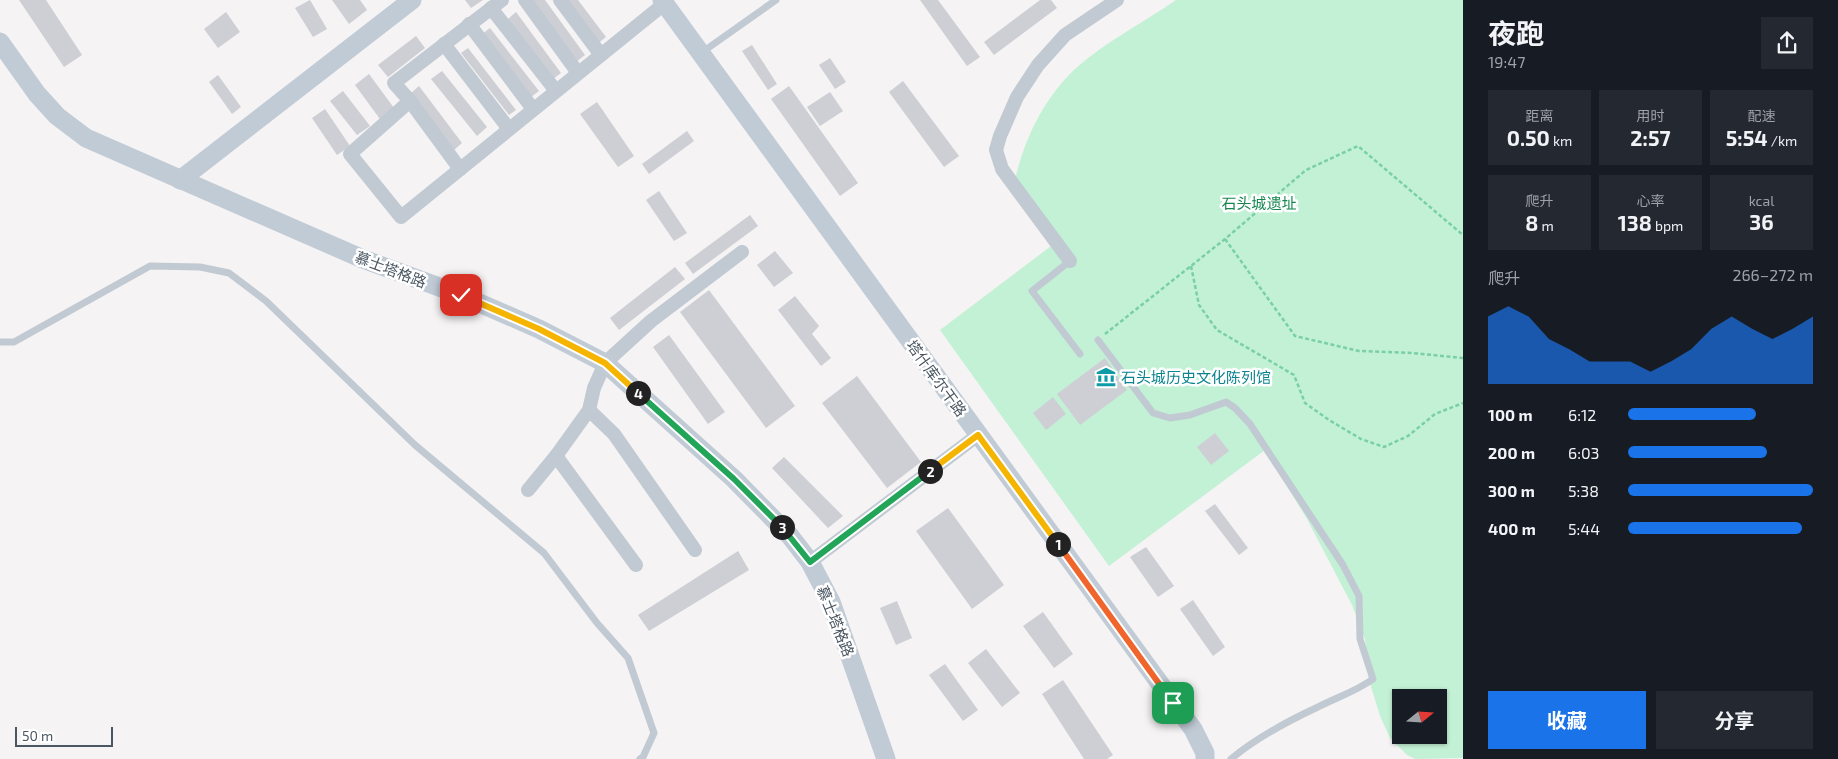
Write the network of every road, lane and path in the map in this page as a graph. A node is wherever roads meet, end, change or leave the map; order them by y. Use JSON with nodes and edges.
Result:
{"nodes":[{"id":1,"x":412,"y":0,"type":"edge"},
{"id":2,"x":525,"y":0,"type":"edge"},
{"id":3,"x":560,"y":0,"type":"edge"},
{"id":4,"x":776,"y":0,"type":"edge"},
{"id":5,"x":1117,"y":0,"type":"edge"},
{"id":6,"x":663,"y":2,"type":"edge"},
{"id":7,"x":496,"y":4,"type":"edge"},
{"id":8,"x":469,"y":24,"type":"junction"},
{"id":9,"x":0,"y":42,"type":"edge"},
{"id":10,"x":444,"y":44,"type":"junction"},
{"id":11,"x":700,"y":54,"type":"junction"},
{"id":12,"x":600,"y":55,"type":"junction"},
{"id":13,"x":578,"y":73,"type":"junction"},
{"id":14,"x":556,"y":91,"type":"junction"},
{"id":15,"x":410,"y":101,"type":"junction"},
{"id":16,"x":533,"y":110,"type":"junction"},
{"id":17,"x":509,"y":129,"type":"junction"},
{"id":18,"x":460,"y":169,"type":"junction"},
{"id":19,"x":180,"y":180,"type":"junction"},
{"id":20,"x":1463,"y":235,"type":"edge"},
{"id":21,"x":1225,"y":239,"type":"junction"},
{"id":22,"x":742,"y":252,"type":"dead end"},
{"id":23,"x":1070,"y":261,"type":"joint"},
{"id":24,"x":1191,"y":266,"type":"junction"},
{"id":25,"x":1098,"y":340,"type":"joint"},
{"id":26,"x":0,"y":342,"type":"edge"},
{"id":27,"x":1080,"y":354,"type":"dead end"},
{"id":28,"x":1463,"y":358,"type":"edge"},
{"id":29,"x":605,"y":363,"type":"junction"},
{"id":30,"x":1463,"y":403,"type":"edge"},
{"id":31,"x":589,"y":410,"type":"junction"},
{"id":32,"x":978,"y":435,"type":"junction"},
{"id":33,"x":556,"y":456,"type":"junction"},
{"id":34,"x":528,"y":490,"type":"dead end"},
{"id":35,"x":695,"y":550,"type":"dead end"},
{"id":36,"x":810,"y":562,"type":"junction"},
{"id":37,"x":636,"y":565,"type":"dead end"},
{"id":38,"x":640,"y":759,"type":"edge"},
{"id":39,"x":886,"y":759,"type":"edge"},
{"id":40,"x":1205,"y":759,"type":"edge"},
{"id":41,"x":1231,"y":759,"type":"edge"}],
"edges":[{"from":1,"to":19,"type":"street"},
{"from":2,"to":13,"type":"street"},
{"from":3,"to":12,"type":"street"},
{"from":4,"to":11,"type":"lane"},
{"from":5,"to":23,"type":"street"},
{"from":6,"to":11,"type":"street","name":"塔什库尔干路"},
{"from":6,"to":12,"type":"street"},
{"from":7,"to":8,"type":"street"},
{"from":7,"to":14,"type":"street"},
{"from":8,"to":10,"type":"street"},
{"from":8,"to":16,"type":"street"},
{"from":9,"to":19,"type":"street","name":"慕士塔格路"},
{"from":10,"to":15,"type":"street"},
{"from":10,"to":17,"type":"street"},
{"from":11,"to":32,"type":"street","name":"塔什库尔干路"},
{"from":12,"to":13,"type":"street"},
{"from":13,"to":14,"type":"street"},
{"from":14,"to":16,"type":"street"},
{"from":15,"to":18,"type":"street"},
{"from":15,"to":18,"type":"street"},
{"from":16,"to":17,"type":"street"},
{"from":17,"to":18,"type":"street"},
{"from":19,"to":29,"type":"street","name":"慕士塔格路"},
{"from":20,"to":21,"type":"path"},
{"from":21,"to":24,"type":"path"},
{"from":21,"to":28,"type":"path"},
{"from":22,"to":29,"type":"street"},
{"from":23,"to":27,"type":"lane"},
{"from":24,"to":25,"type":"path"},
{"from":24,"to":30,"type":"path"},
{"from":25,"to":41,"type":"lane"},
{"from":26,"to":38,"type":"lane"},
{"from":29,"to":31,"type":"street"},
{"from":29,"to":36,"type":"street","name":"慕士塔格路"},
{"from":31,"to":33,"type":"street"},
{"from":31,"to":35,"type":"street"},
{"from":32,"to":36,"type":"street"},
{"from":32,"to":40,"type":"street","name":"塔什库尔干路"},
{"from":33,"to":34,"type":"street"},
{"from":33,"to":37,"type":"street"},
{"from":36,"to":39,"type":"street","name":"慕士塔格路"}]}
